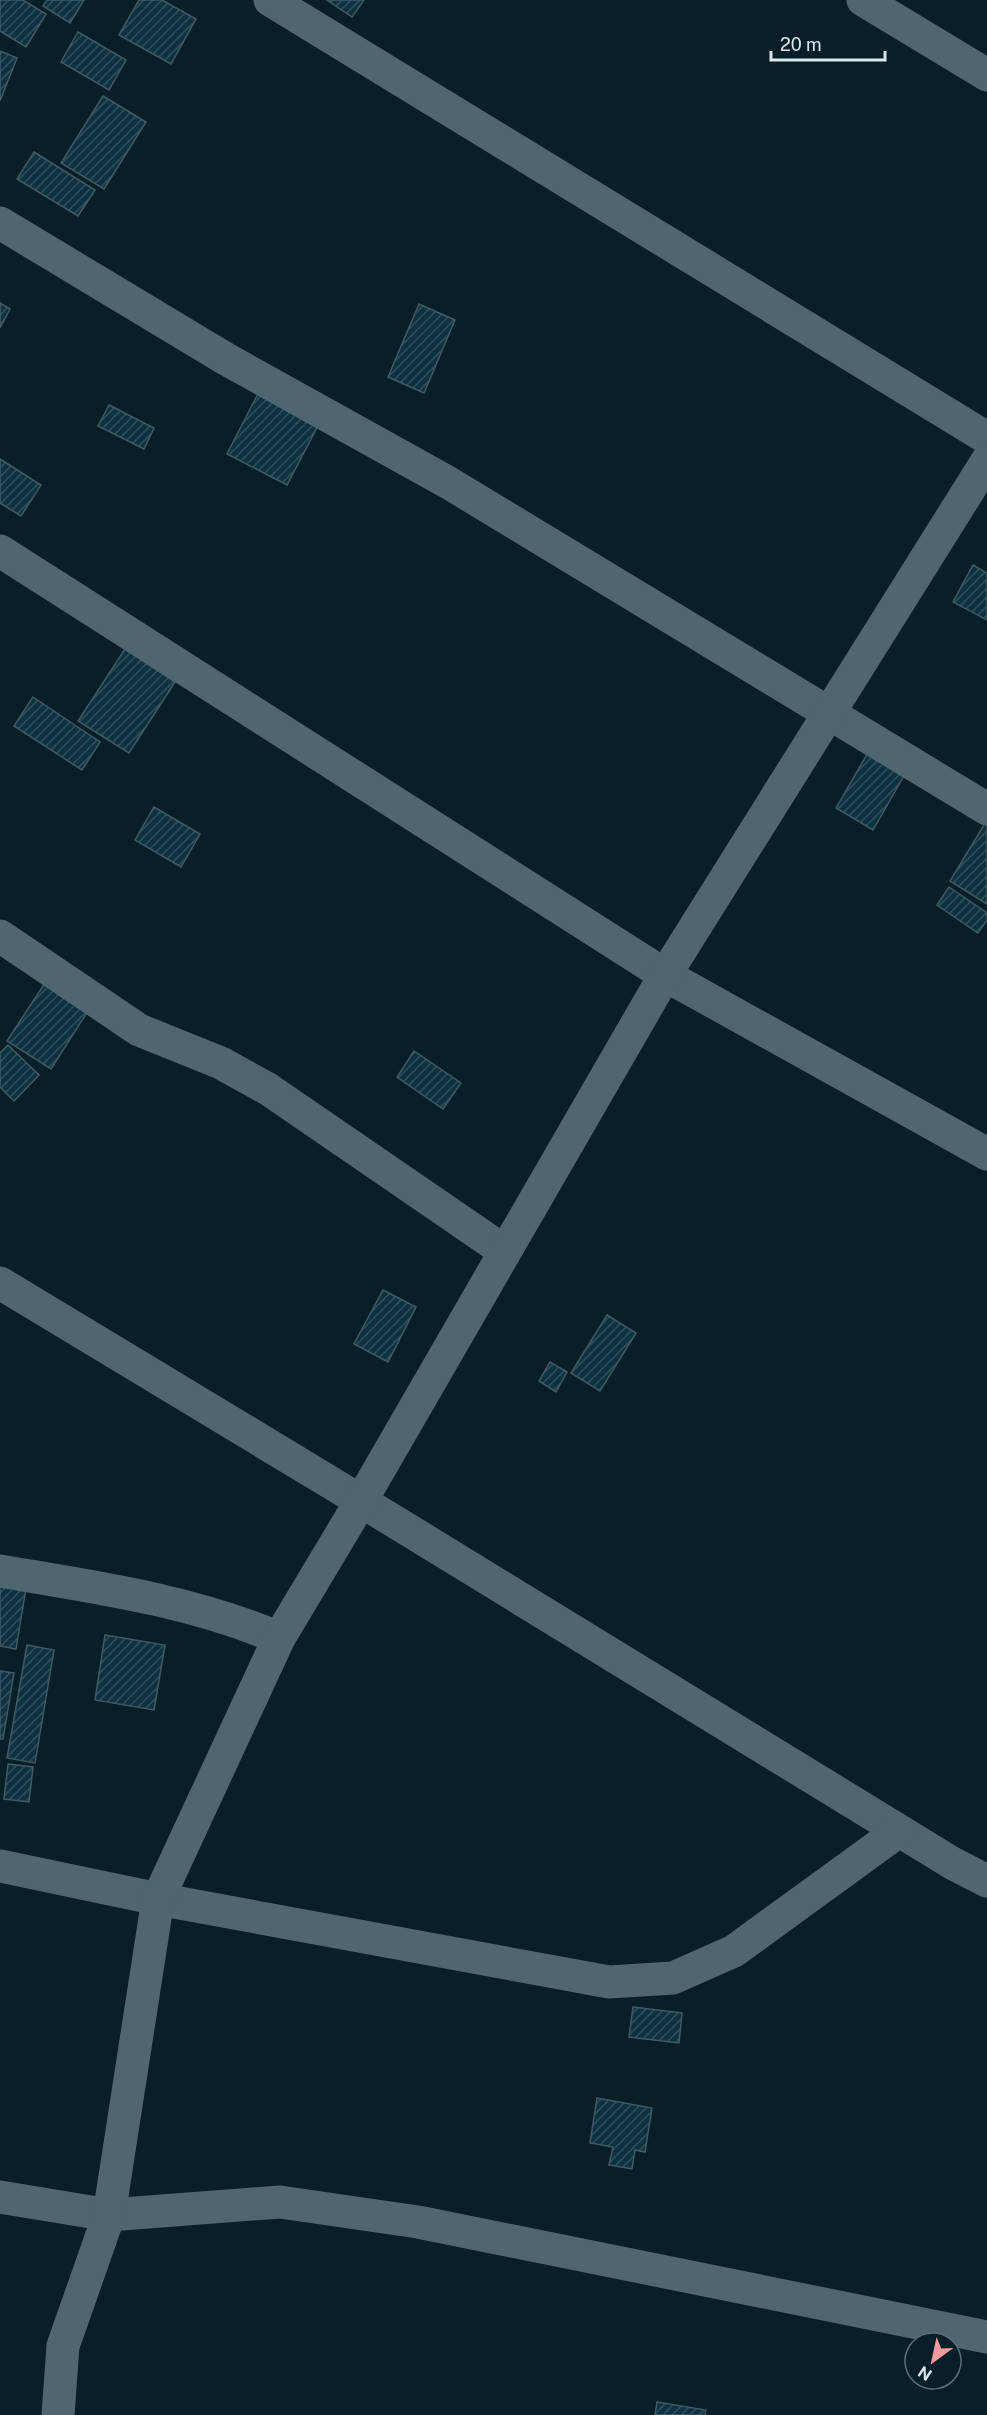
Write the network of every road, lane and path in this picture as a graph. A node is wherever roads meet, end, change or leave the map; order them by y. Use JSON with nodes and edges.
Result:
{"nodes":[{"id":1,"x":270,"y":0,"type":"edge"},
{"id":2,"x":863,"y":0,"type":"edge"},
{"id":3,"x":987,"y":75,"type":"edge"},
{"id":4,"x":0,"y":223,"type":"edge"},
{"id":5,"x":987,"y":438,"type":"edge"},
{"id":6,"x":987,"y":461,"type":"edge"},
{"id":7,"x":0,"y":550,"type":"edge"},
{"id":8,"x":830,"y":712,"type":"junction"},
{"id":9,"x":987,"y":809,"type":"edge"},
{"id":10,"x":0,"y":936,"type":"edge"},
{"id":11,"x":665,"y":975,"type":"junction"},
{"id":12,"x":987,"y":1154,"type":"edge"},
{"id":13,"x":504,"y":1251,"type":"junction"},
{"id":14,"x":0,"y":1283,"type":"edge"},
{"id":15,"x":361,"y":1501,"type":"junction"},
{"id":16,"x":0,"y":1571,"type":"edge"},
{"id":17,"x":279,"y":1638,"type":"junction"},
{"id":18,"x":899,"y":1831,"type":"junction"},
{"id":19,"x":0,"y":1866,"type":"edge"},
{"id":20,"x":987,"y":1881,"type":"edge"},
{"id":21,"x":158,"y":1899,"type":"junction"},
{"id":22,"x":0,"y":2197,"type":"edge"},
{"id":23,"x":109,"y":2215,"type":"junction"},
{"id":24,"x":987,"y":2337,"type":"edge"},
{"id":25,"x":58,"y":2415,"type":"edge"}],
"edges":[{"from":1,"to":5,"type":"street"},
{"from":2,"to":3,"type":"street"},
{"from":4,"to":8,"type":"street"},
{"from":6,"to":8,"type":"street"},
{"from":7,"to":11,"type":"street"},
{"from":8,"to":9,"type":"street"},
{"from":8,"to":11,"type":"street"},
{"from":10,"to":13,"type":"street"},
{"from":11,"to":12,"type":"street"},
{"from":11,"to":13,"type":"street"},
{"from":13,"to":15,"type":"street"},
{"from":14,"to":15,"type":"street"},
{"from":15,"to":17,"type":"street"},
{"from":15,"to":18,"type":"street"},
{"from":16,"to":17,"type":"street"},
{"from":17,"to":21,"type":"street"},
{"from":18,"to":20,"type":"street"},
{"from":18,"to":21,"type":"street"},
{"from":19,"to":21,"type":"street"},
{"from":21,"to":23,"type":"street"},
{"from":22,"to":23,"type":"street"},
{"from":23,"to":24,"type":"street"},
{"from":23,"to":25,"type":"street"}]}
